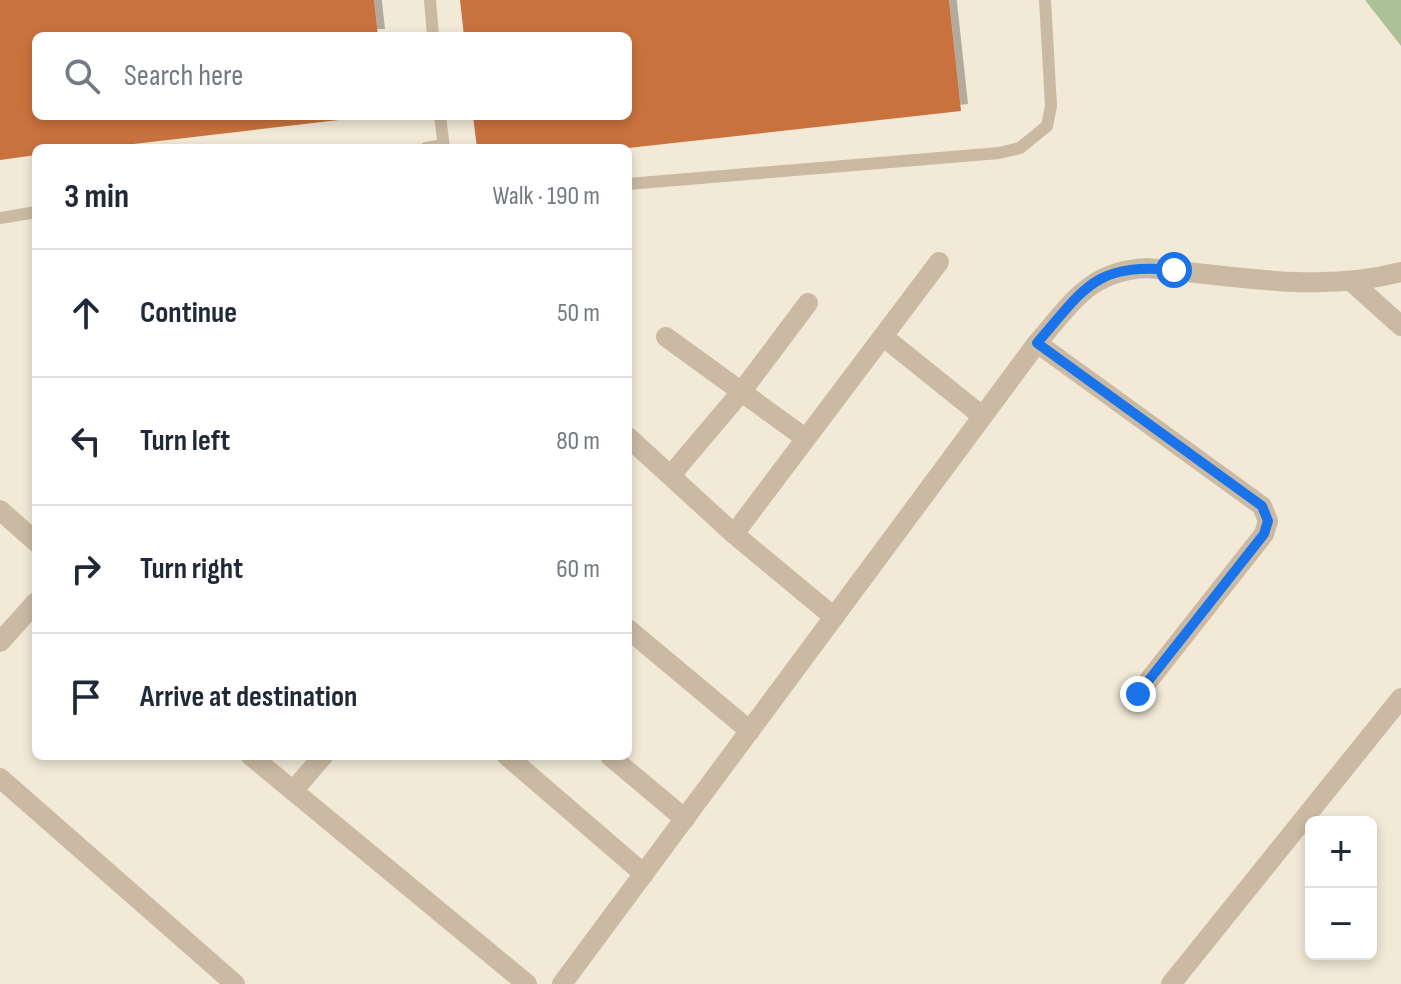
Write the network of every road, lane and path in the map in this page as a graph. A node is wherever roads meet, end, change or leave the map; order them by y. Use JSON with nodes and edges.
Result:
{"nodes":[{"id":1,"x":430,"y":0,"type":"edge"},
{"id":2,"x":1045,"y":0,"type":"edge"},
{"id":3,"x":433,"y":32,"type":"edge"},
{"id":4,"x":441,"y":120,"type":"edge"},
{"id":5,"x":444,"y":144,"type":"edge"},
{"id":6,"x":632,"y":184,"type":"edge"},
{"id":7,"x":32,"y":213,"type":"edge"},
{"id":8,"x":0,"y":218,"type":"edge"},
{"id":9,"x":939,"y":262,"type":"dead end"},
{"id":10,"x":1401,"y":272,"type":"edge"},
{"id":11,"x":1352,"y":282,"type":"junction"},
{"id":12,"x":808,"y":303,"type":"dead end"},
{"id":13,"x":1401,"y":326,"type":"edge"},
{"id":14,"x":666,"y":337,"type":"dead end"},
{"id":15,"x":885,"y":338,"type":"junction"},
{"id":16,"x":1037,"y":343,"type":"junction"},
{"id":17,"x":742,"y":391,"type":"junction"},
{"id":18,"x":982,"y":416,"type":"junction"},
{"id":19,"x":805,"y":438,"type":"junction"},
{"id":20,"x":632,"y":441,"type":"edge"},
{"id":21,"x":671,"y":475,"type":"junction"},
{"id":22,"x":0,"y":510,"type":"edge"},
{"id":23,"x":734,"y":534,"type":"junction"},
{"id":24,"x":32,"y":538,"type":"edge"},
{"id":25,"x":32,"y":606,"type":"edge"},
{"id":26,"x":834,"y":617,"type":"junction"},
{"id":27,"x":632,"y":632,"type":"edge"},
{"id":28,"x":0,"y":642,"type":"edge"},
{"id":29,"x":1138,"y":694,"type":"dead end"},
{"id":30,"x":1401,"y":698,"type":"edge"},
{"id":31,"x":750,"y":731,"type":"junction"},
{"id":32,"x":256,"y":760,"type":"edge"},
{"id":33,"x":320,"y":760,"type":"edge"},
{"id":34,"x":512,"y":760,"type":"edge"},
{"id":35,"x":615,"y":760,"type":"edge"},
{"id":36,"x":0,"y":778,"type":"edge"},
{"id":37,"x":293,"y":791,"type":"junction"},
{"id":38,"x":685,"y":819,"type":"junction"},
{"id":39,"x":644,"y":874,"type":"junction"},
{"id":40,"x":235,"y":984,"type":"edge"},
{"id":41,"x":527,"y":984,"type":"edge"},
{"id":42,"x":562,"y":984,"type":"edge"},
{"id":43,"x":1171,"y":984,"type":"edge"}],
"edges":[{"from":1,"to":3,"type":"lane"},
{"from":2,"to":6,"type":"lane"},
{"from":4,"to":5,"type":"lane"},
{"from":7,"to":8,"type":"lane"},
{"from":9,"to":15,"type":"street"},
{"from":10,"to":11,"type":"street"},
{"from":11,"to":13,"type":"street"},
{"from":11,"to":16,"type":"street"},
{"from":12,"to":17,"type":"street"},
{"from":14,"to":17,"type":"street"},
{"from":15,"to":18,"type":"street"},
{"from":15,"to":19,"type":"street"},
{"from":16,"to":18,"type":"street"},
{"from":16,"to":29,"type":"street"},
{"from":17,"to":19,"type":"street"},
{"from":17,"to":21,"type":"street"},
{"from":18,"to":26,"type":"street"},
{"from":19,"to":23,"type":"street"},
{"from":20,"to":21,"type":"street"},
{"from":21,"to":23,"type":"street"},
{"from":22,"to":24,"type":"street"},
{"from":23,"to":26,"type":"street"},
{"from":25,"to":28,"type":"street"},
{"from":26,"to":31,"type":"street"},
{"from":27,"to":31,"type":"street"},
{"from":30,"to":43,"type":"street"},
{"from":31,"to":38,"type":"street"},
{"from":32,"to":37,"type":"street"},
{"from":33,"to":37,"type":"street"},
{"from":34,"to":39,"type":"street"},
{"from":35,"to":38,"type":"street"},
{"from":36,"to":40,"type":"street"},
{"from":37,"to":41,"type":"street"},
{"from":38,"to":39,"type":"street"},
{"from":39,"to":42,"type":"street"}]}
